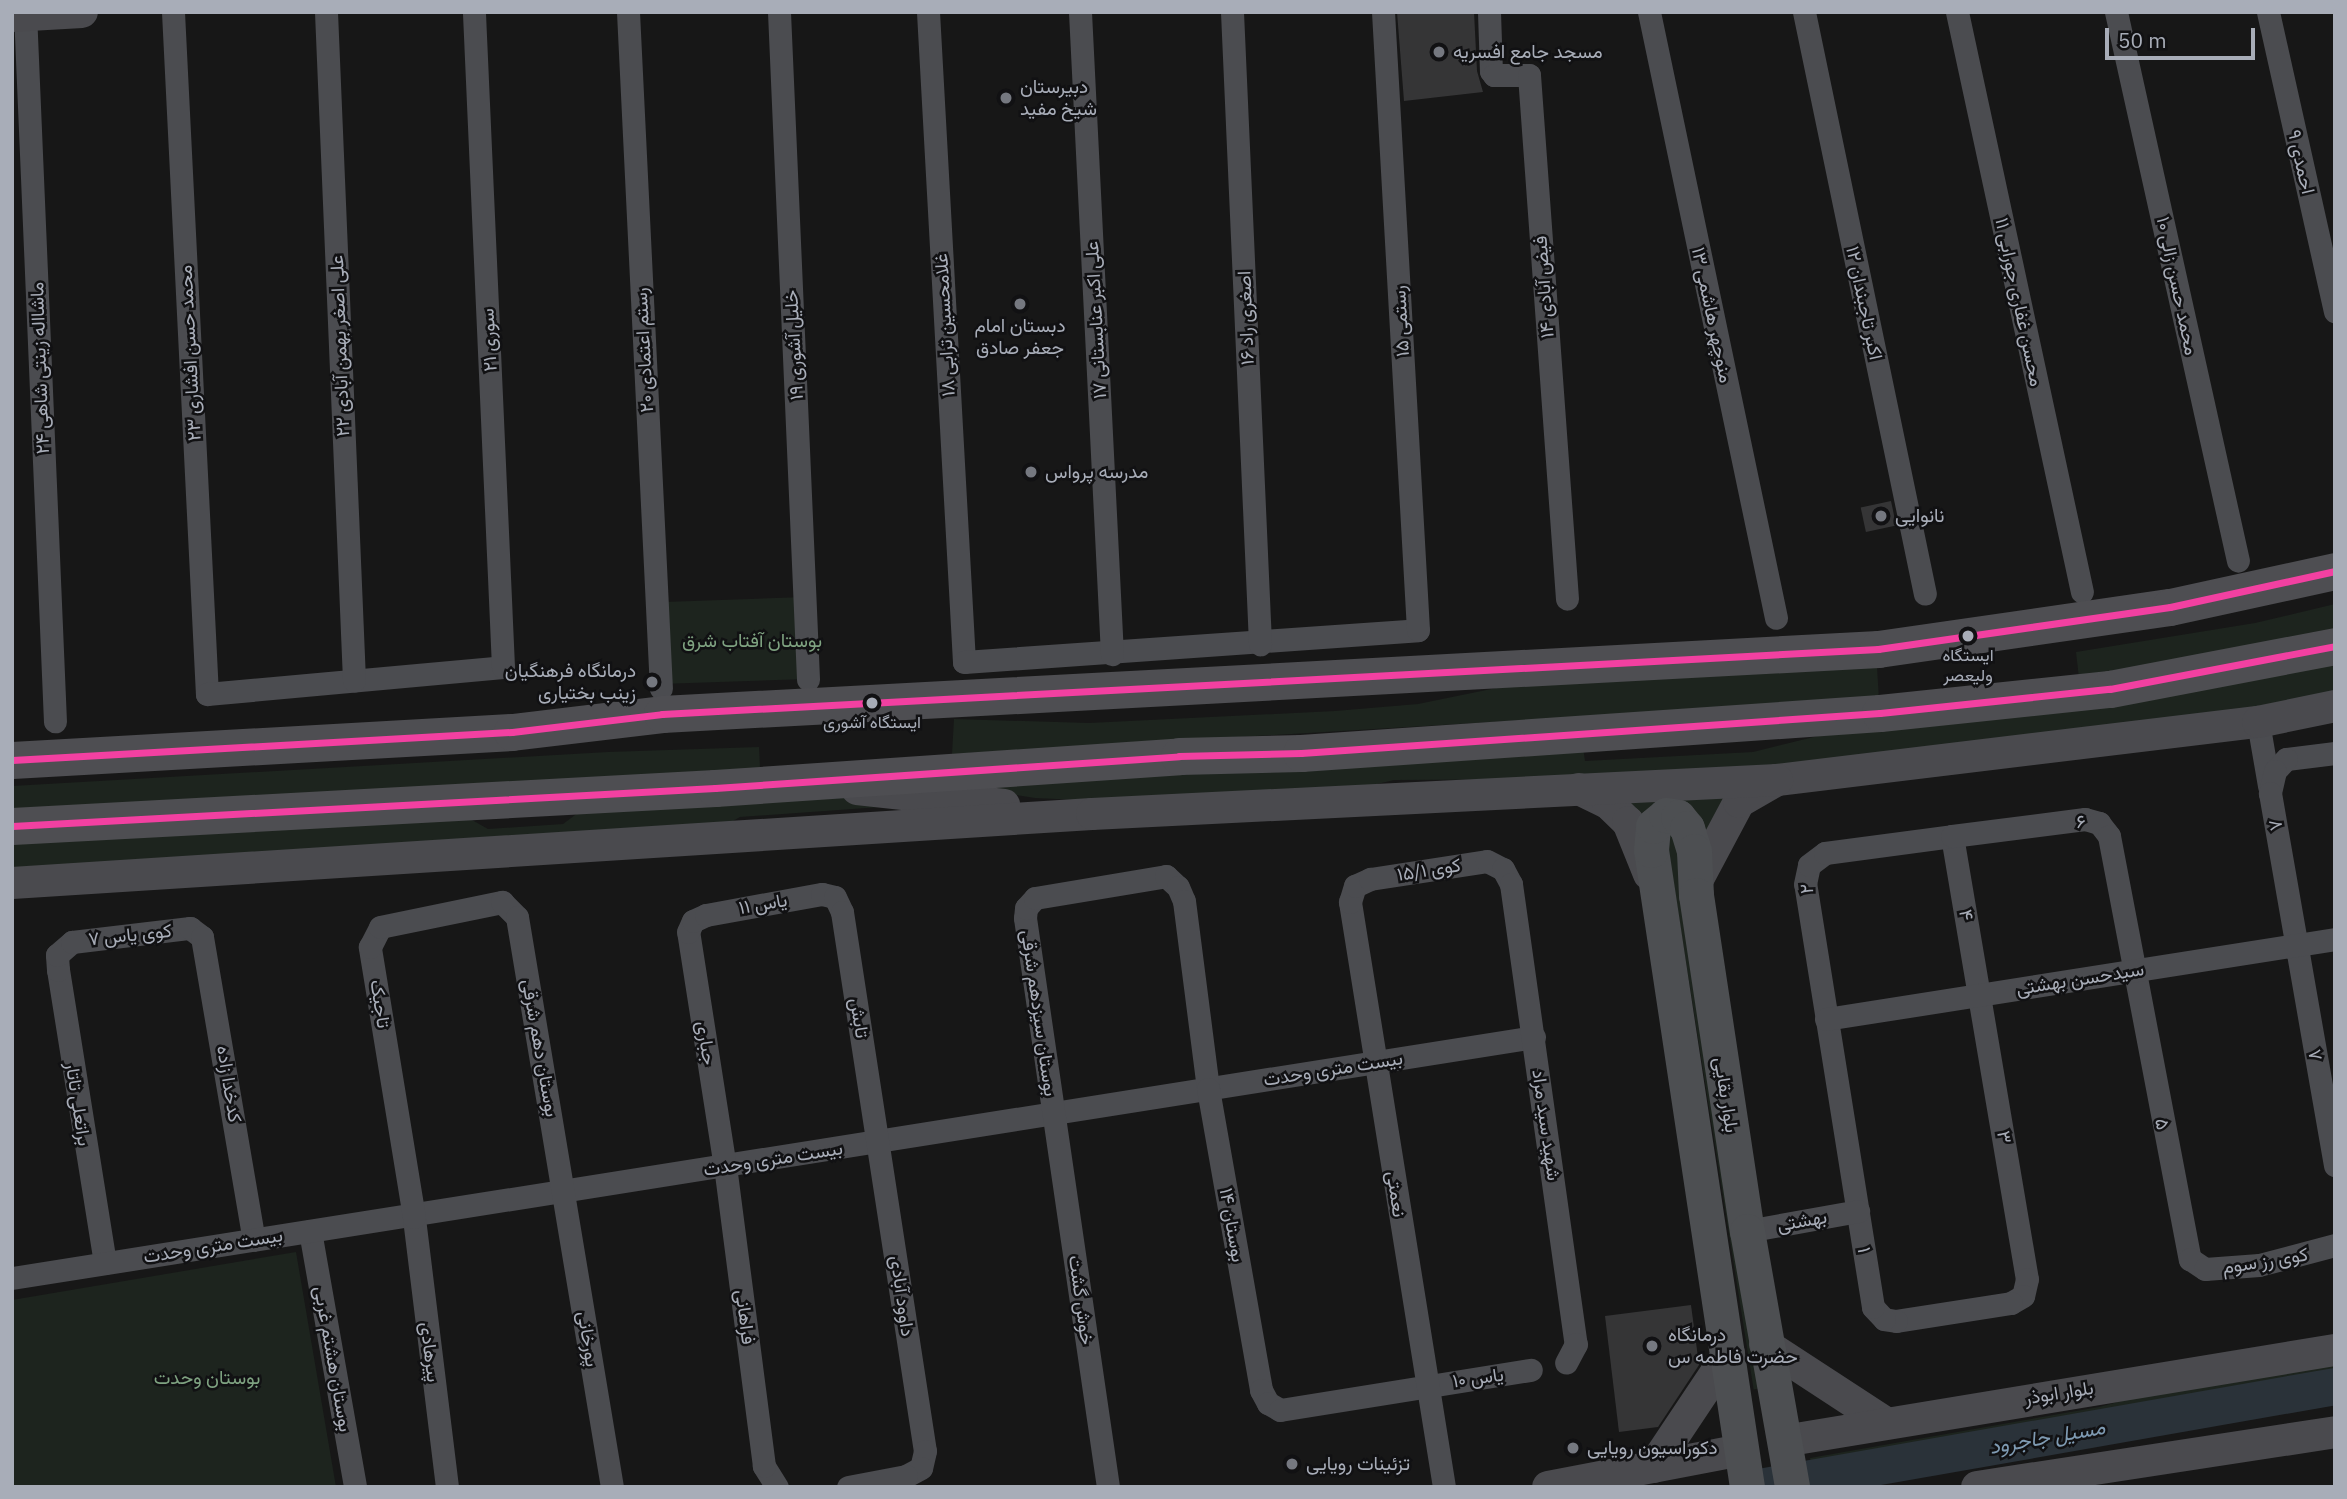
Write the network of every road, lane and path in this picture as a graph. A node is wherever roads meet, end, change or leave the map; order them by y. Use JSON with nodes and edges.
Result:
{"nodes":[{"id":1,"x":82,"y":12,"type":"edge"},
{"id":2,"x":173,"y":12,"type":"edge"},
{"id":3,"x":326,"y":12,"type":"edge"},
{"id":4,"x":474,"y":12,"type":"edge"},
{"id":5,"x":628,"y":12,"type":"edge"},
{"id":6,"x":779,"y":12,"type":"edge"},
{"id":7,"x":928,"y":12,"type":"edge"},
{"id":8,"x":1080,"y":12,"type":"edge"},
{"id":9,"x":1232,"y":12,"type":"edge"},
{"id":10,"x":1383,"y":12,"type":"edge"},
{"id":11,"x":1489,"y":12,"type":"edge"},
{"id":12,"x":1649,"y":12,"type":"edge"},
{"id":13,"x":1804,"y":12,"type":"edge"},
{"id":14,"x":1956,"y":12,"type":"edge"},
{"id":15,"x":2116,"y":12,"type":"edge"},
{"id":16,"x":2268,"y":12,"type":"edge"},
{"id":17,"x":20,"y":15,"type":"edge"},
{"id":18,"x":2335,"y":312,"type":"edge"},
{"id":19,"x":2238,"y":561,"type":"dead end"},
{"id":20,"x":2335,"y":571,"type":"edge"},
{"id":21,"x":2082,"y":592,"type":"dead end"},
{"id":22,"x":1925,"y":594,"type":"dead end"},
{"id":23,"x":1567,"y":599,"type":"dead end"},
{"id":24,"x":1776,"y":618,"type":"dead end"},
{"id":25,"x":1259,"y":634,"type":"junction"},
{"id":26,"x":2335,"y":646,"type":"edge"},
{"id":27,"x":1112,"y":654,"type":"junction"},
{"id":28,"x":807,"y":679,"type":"dead end"},
{"id":29,"x":354,"y":680,"type":"junction"},
{"id":30,"x":661,"y":688,"type":"dead end"},
{"id":31,"x":2335,"y":706,"type":"edge"},
{"id":32,"x":55,"y":721,"type":"dead end"},
{"id":33,"x":2258,"y":722,"type":"junction"},
{"id":34,"x":2335,"y":753,"type":"edge"},
{"id":35,"x":12,"y":760,"type":"edge"},
{"id":36,"x":1786,"y":778,"type":"junction"},
{"id":37,"x":790,"y":781,"type":"junction"},
{"id":38,"x":1578,"y":788,"type":"junction"},
{"id":39,"x":2270,"y":793,"type":"junction"},
{"id":40,"x":1092,"y":814,"type":"junction"},
{"id":41,"x":12,"y":826,"type":"edge"},
{"id":42,"x":1952,"y":836,"type":"junction"},
{"id":43,"x":1698,"y":879,"type":"junction"},
{"id":44,"x":12,"y":883,"type":"edge"},
{"id":45,"x":1511,"y":884,"type":"joint"},
{"id":46,"x":1178,"y":887,"type":"joint"},
{"id":47,"x":835,"y":897,"type":"joint"},
{"id":48,"x":1657,"y":899,"type":"junction"},
{"id":49,"x":1350,"y":902,"type":"joint"},
{"id":50,"x":511,"y":906,"type":"joint"},
{"id":51,"x":693,"y":921,"type":"joint"},
{"id":52,"x":198,"y":930,"type":"joint"},
{"id":53,"x":2335,"y":939,"type":"edge"},
{"id":54,"x":63,"y":945,"type":"joint"},
{"id":55,"x":2296,"y":945,"type":"junction"},
{"id":56,"x":2134,"y":970,"type":"junction"},
{"id":57,"x":1981,"y":994,"type":"junction"},
{"id":58,"x":1826,"y":1019,"type":"junction"},
{"id":59,"x":1535,"y":1037,"type":"junction"},
{"id":60,"x":1377,"y":1062,"type":"junction"},
{"id":61,"x":1208,"y":1089,"type":"junction"},
{"id":62,"x":1054,"y":1114,"type":"junction"},
{"id":63,"x":879,"y":1141,"type":"junction"},
{"id":64,"x":2335,"y":1166,"type":"edge"},
{"id":65,"x":726,"y":1167,"type":"junction"},
{"id":66,"x":564,"y":1191,"type":"junction"},
{"id":67,"x":1858,"y":1211,"type":"junction"},
{"id":68,"x":414,"y":1217,"type":"junction"},
{"id":69,"x":310,"y":1231,"type":"junction"},
{"id":70,"x":1747,"y":1231,"type":"junction"},
{"id":71,"x":254,"y":1240,"type":"junction"},
{"id":72,"x":2330,"y":1248,"type":"edge"},
{"id":73,"x":105,"y":1264,"type":"junction"},
{"id":74,"x":2205,"y":1269,"type":"joint"},
{"id":75,"x":12,"y":1278,"type":"edge"},
{"id":76,"x":2027,"y":1279,"type":"joint"},
{"id":77,"x":1765,"y":1344,"type":"junction"},
{"id":78,"x":2335,"y":1350,"type":"edge"},
{"id":79,"x":1729,"y":1353,"type":"junction"},
{"id":80,"x":1566,"y":1363,"type":"dead end"},
{"id":81,"x":1531,"y":1370,"type":"dead end"},
{"id":82,"x":1424,"y":1385,"type":"junction"},
{"id":83,"x":1884,"y":1422,"type":"junction"},
{"id":84,"x":2335,"y":1432,"type":"edge"},
{"id":85,"x":1788,"y":1462,"type":"edge"},
{"id":86,"x":1744,"y":1466,"type":"edge"},
{"id":87,"x":1654,"y":1467,"type":"junction"},
{"id":88,"x":355,"y":1487,"type":"edge"},
{"id":89,"x":447,"y":1487,"type":"edge"},
{"id":90,"x":612,"y":1487,"type":"edge"},
{"id":91,"x":777,"y":1487,"type":"edge"},
{"id":92,"x":851,"y":1487,"type":"edge"},
{"id":93,"x":1108,"y":1487,"type":"edge"},
{"id":94,"x":1444,"y":1487,"type":"edge"},
{"id":95,"x":1548,"y":1487,"type":"edge"},
{"id":96,"x":1977,"y":1487,"type":"edge"}],
"edges":[{"from":1,"to":17,"type":"main road"},
{"from":2,"to":29,"type":"street","name":"محمد حسن افشاری ۲۳"},
{"from":3,"to":29,"type":"street","name":"علی اصغر بهمن آبادی ۲۲"},
{"from":4,"to":29,"type":"street","name":"سوری ۲۱"},
{"from":5,"to":30,"type":"street","name":"رستم اعتمادی ۲۰"},
{"from":6,"to":28,"type":"street","name":"خلیل آشوری ۱۹"},
{"from":7,"to":27,"type":"street","name":"غلامحسین ترابی ۱۸"},
{"from":8,"to":27,"type":"street","name":"علی اکبر عنابستانی ۱۷"},
{"from":9,"to":25,"type":"street","name":"اصغری راد ۱۶"},
{"from":10,"to":25,"type":"street","name":"رستمی ۱۵"},
{"from":11,"to":23,"type":"street","name":"فیض آبادی ۱۴"},
{"from":12,"to":24,"type":"street","name":"منوچهر هاشمی ۱۳"},
{"from":13,"to":22,"type":"street","name":"اکبر تاجبندان ۱۲"},
{"from":14,"to":21,"type":"street","name":"محسن غفاری جورابی ۱۱"},
{"from":15,"to":19,"type":"street","name":"محمد حسن زالی ۱۰"},
{"from":16,"to":18,"type":"street","name":"احمدی ۹"},
{"from":17,"to":32,"type":"street","name":"ماشااله زینتی شاهی ۲۴"},
{"from":20,"to":35,"type":"highway"},
{"from":25,"to":27,"type":"street"},
{"from":26,"to":37,"type":"highway"},
{"from":31,"to":33,"type":"main road"},
{"from":33,"to":36,"type":"main road"},
{"from":33,"to":39,"type":"street"},
{"from":34,"to":39,"type":"street","name":"۸"},
{"from":36,"to":38,"type":"main road"},
{"from":36,"to":43,"type":"main road","name":"بلوار بقایی"},
{"from":37,"to":40,"type":"main road"},
{"from":37,"to":41,"type":"highway"},
{"from":38,"to":40,"type":"main road"},
{"from":38,"to":48,"type":"main road","name":"بلوار بقایی"},
{"from":39,"to":55,"type":"street","name":"۸"},
{"from":40,"to":44,"type":"main road"},
{"from":42,"to":56,"type":"street","name":"۶"},
{"from":42,"to":57,"type":"street","name":"۴"},
{"from":42,"to":58,"type":"street","name":"۲"},
{"from":43,"to":48,"type":"main road"},
{"from":43,"to":70,"type":"main road","name":"بلوار بقایی"},
{"from":45,"to":49,"type":"street","name":"کوی ۱۵/۱"},
{"from":45,"to":59,"type":"street","name":"شهید سید مراد"},
{"from":46,"to":61,"type":"street","name":"بوستان ۱۴"},
{"from":46,"to":62,"type":"street","name":"بوستان سیزدهم شرقی"},
{"from":47,"to":51,"type":"street","name":"یاس ۱۱"},
{"from":47,"to":63,"type":"street","name":"تابش"},
{"from":48,"to":79,"type":"main road","name":"بلوار بقایی"},
{"from":49,"to":60,"type":"street","name":"نعمتی"},
{"from":50,"to":66,"type":"street","name":"بوستان دهم شرقی"},
{"from":50,"to":68,"type":"street","name":"تاجیک"},
{"from":51,"to":65,"type":"street","name":"جباری"},
{"from":52,"to":54,"type":"street","name":"کوی یاس ۷"},
{"from":52,"to":71,"type":"street","name":"کدخدا زاده"},
{"from":53,"to":55,"type":"street","name":"سیدحسن بهشتی"},
{"from":54,"to":73,"type":"street","name":"براتعلی تاتار"},
{"from":55,"to":56,"type":"street","name":"سیدحسن بهشتی"},
{"from":55,"to":64,"type":"street","name":"۷"},
{"from":56,"to":57,"type":"street","name":"سیدحسن بهشتی"},
{"from":56,"to":74,"type":"street","name":"۵"},
{"from":57,"to":58,"type":"street","name":"سیدحسن بهشتی"},
{"from":57,"to":76,"type":"street","name":"۳"},
{"from":58,"to":67,"type":"street","name":"۱"},
{"from":59,"to":60,"type":"street","name":"بیست متری وحدت"},
{"from":59,"to":80,"type":"street","name":"شهید سید مراد"},
{"from":60,"to":61,"type":"street","name":"بیست متری وحدت"},
{"from":60,"to":82,"type":"street","name":"نعمتی"},
{"from":61,"to":62,"type":"street","name":"بیست متری وحدت"},
{"from":61,"to":82,"type":"street","name":"بوستان ۱۴"},
{"from":62,"to":63,"type":"street","name":"بیست متری وحدت"},
{"from":62,"to":93,"type":"street","name":"خوش گشت"},
{"from":63,"to":65,"type":"street","name":"بیست متری وحدت"},
{"from":63,"to":92,"type":"street","name":"داوود آبادی"},
{"from":65,"to":66,"type":"street","name":"بیست متری وحدت"},
{"from":65,"to":91,"type":"street","name":"فراهانی"},
{"from":66,"to":68,"type":"street","name":"بیست متری وحدت"},
{"from":66,"to":90,"type":"street","name":"پورخانی"},
{"from":67,"to":70,"type":"street","name":"بهشتی"},
{"from":67,"to":76,"type":"street","name":"۱"},
{"from":68,"to":69,"type":"street","name":"بیست متری وحدت"},
{"from":68,"to":89,"type":"street","name":"پیرهادی"},
{"from":69,"to":71,"type":"street","name":"بیست متری وحدت"},
{"from":69,"to":88,"type":"street","name":"بوستان هشتم غربی"},
{"from":70,"to":77,"type":"main road","name":"بلوار بقایی"},
{"from":71,"to":73,"type":"street","name":"بیست متری وحدت"},
{"from":72,"to":74,"type":"street","name":"کوی رز سوم"},
{"from":73,"to":75,"type":"street","name":"بیست متری وحدت"},
{"from":77,"to":83,"type":"main road"},
{"from":77,"to":85,"type":"main road","name":"بلوار بقایی"},
{"from":78,"to":83,"type":"main road","name":"بلوار ابوذر"},
{"from":79,"to":86,"type":"main road","name":"بلوار بقایی"},
{"from":79,"to":87,"type":"main road"},
{"from":81,"to":82,"type":"street","name":"یاس ۱۰"},
{"from":82,"to":94,"type":"street","name":"نعمتی"},
{"from":83,"to":85,"type":"main road","name":"بلوار ابوذر"},
{"from":84,"to":96,"type":"main road"},
{"from":85,"to":86,"type":"main road"},
{"from":86,"to":87,"type":"main road"},
{"from":87,"to":95,"type":"main road"}]}
